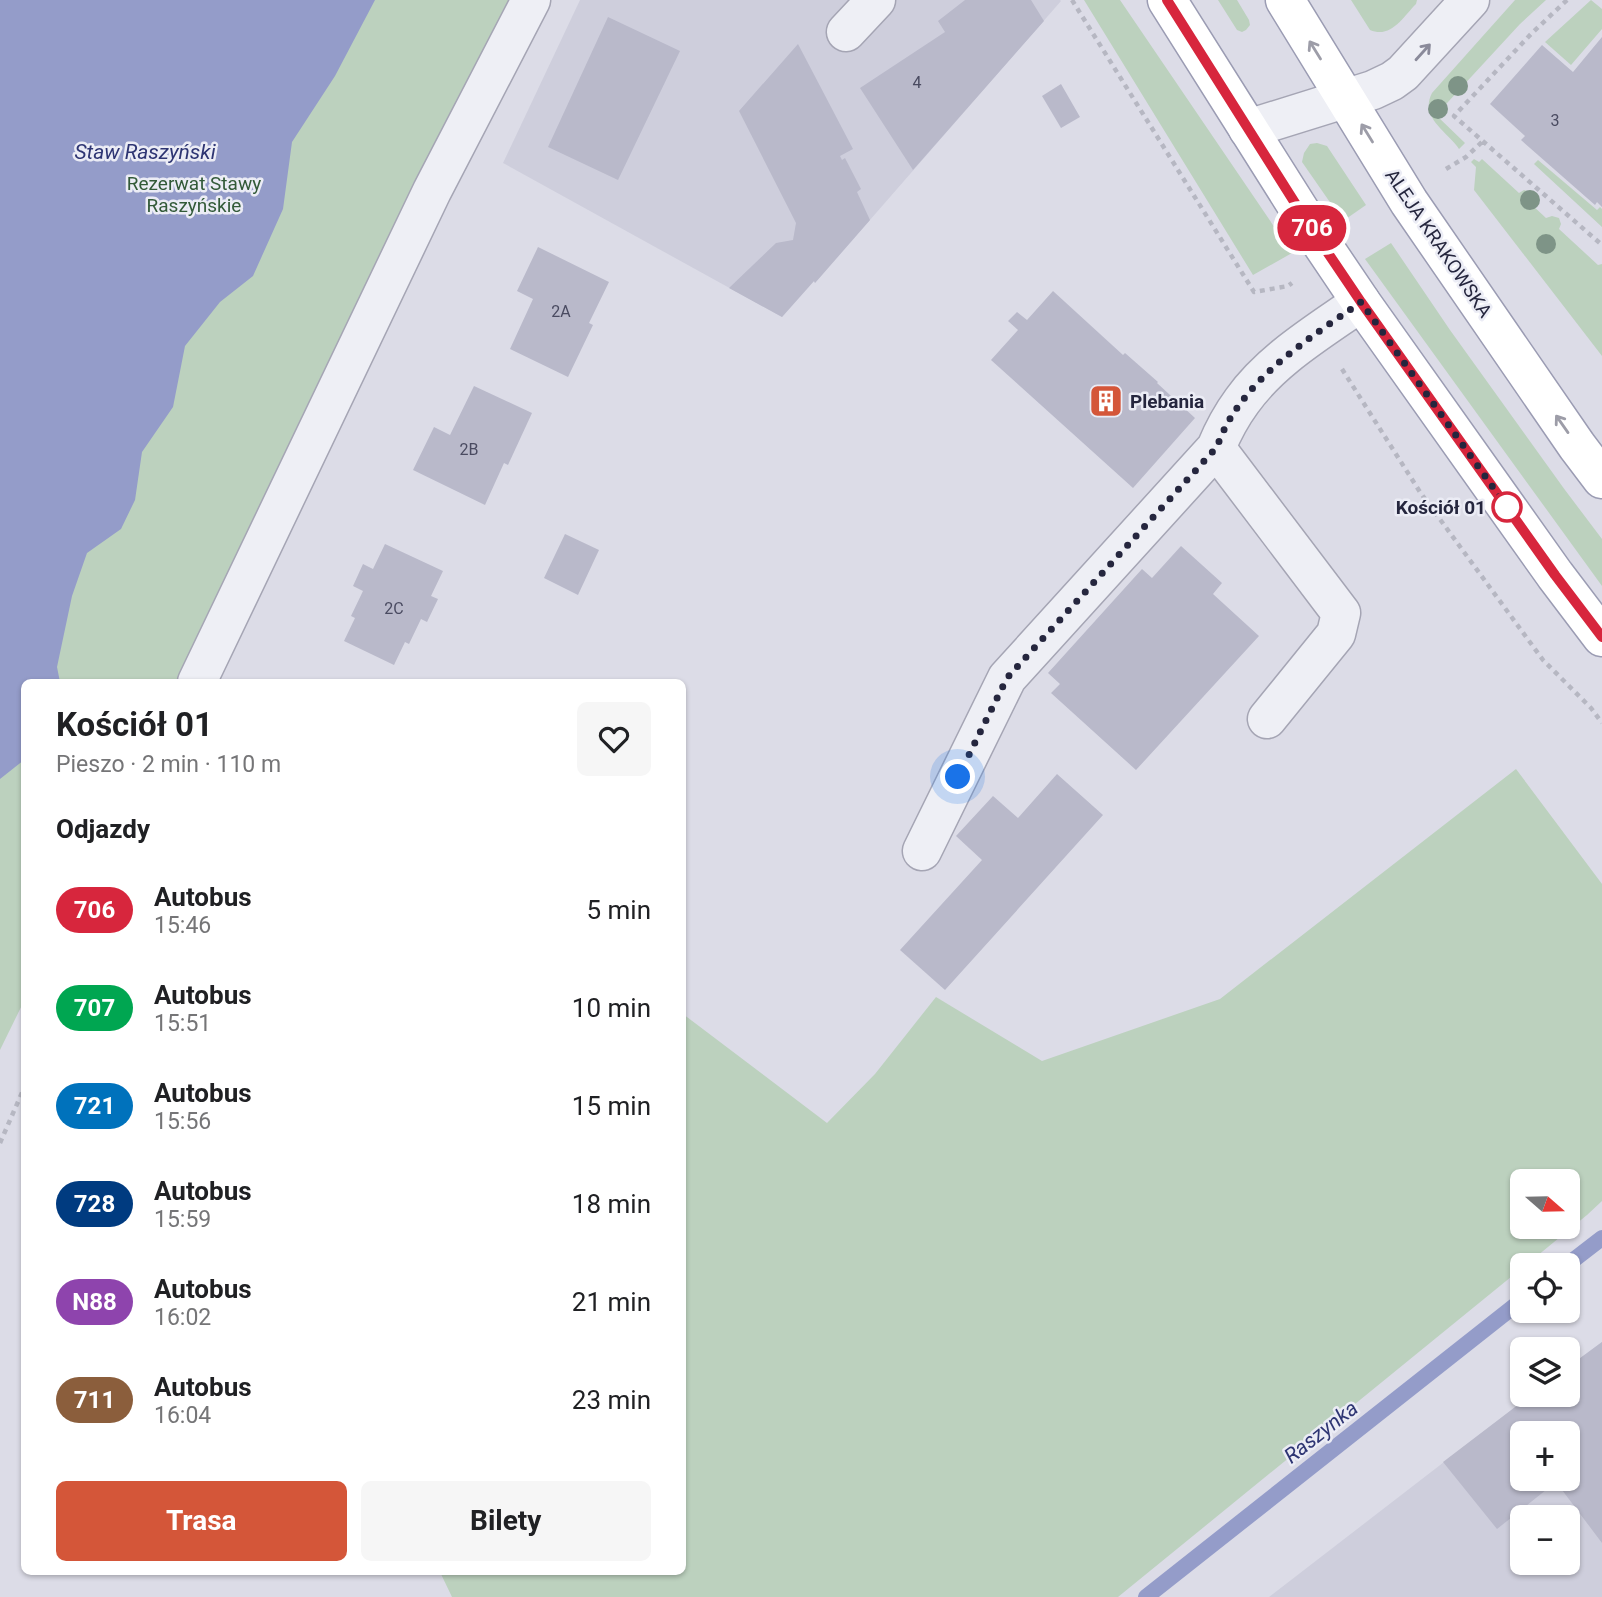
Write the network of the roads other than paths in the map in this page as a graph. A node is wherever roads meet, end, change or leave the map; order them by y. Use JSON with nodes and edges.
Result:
{"nodes":[{"id":1,"x":531,"y":0,"type":"edge"},
{"id":2,"x":876,"y":0,"type":"edge"},
{"id":3,"x":1167,"y":0,"type":"edge"},
{"id":4,"x":1285,"y":0,"type":"edge"},
{"id":5,"x":1470,"y":0,"type":"edge"},
{"id":6,"x":846,"y":32,"type":"dead end"},
{"id":7,"x":1346,"y":99,"type":"junction"},
{"id":8,"x":1248,"y":129,"type":"junction"},
{"id":9,"x":1361,"y":302,"type":"junction"},
{"id":10,"x":1216,"y":448,"type":"junction"},
{"id":11,"x":1602,"y":479,"type":"edge"},
{"id":12,"x":1602,"y":637,"type":"edge"},
{"id":13,"x":198,"y":679,"type":"edge"},
{"id":14,"x":1267,"y":719,"type":"dead end"},
{"id":15,"x":922,"y":851,"type":"dead end"}],
"edges":[{"from":1,"to":13,"type":"street"},
{"from":2,"to":6,"type":"street"},
{"from":3,"to":8,"type":"main road"},
{"from":7,"to":4,"type":"main road","name":"ALEJA KRAKOWSKA","one_way":true},
{"from":7,"to":5,"type":"street","one_way":true},
{"from":7,"to":8,"type":"street"},
{"from":11,"to":7,"type":"main road","name":"ALEJA KRAKOWSKA","one_way":true},
{"from":8,"to":9,"type":"main road"},
{"from":9,"to":10,"type":"street"},
{"from":9,"to":12,"type":"main road"},
{"from":10,"to":14,"type":"street"},
{"from":10,"to":15,"type":"street"}]}
